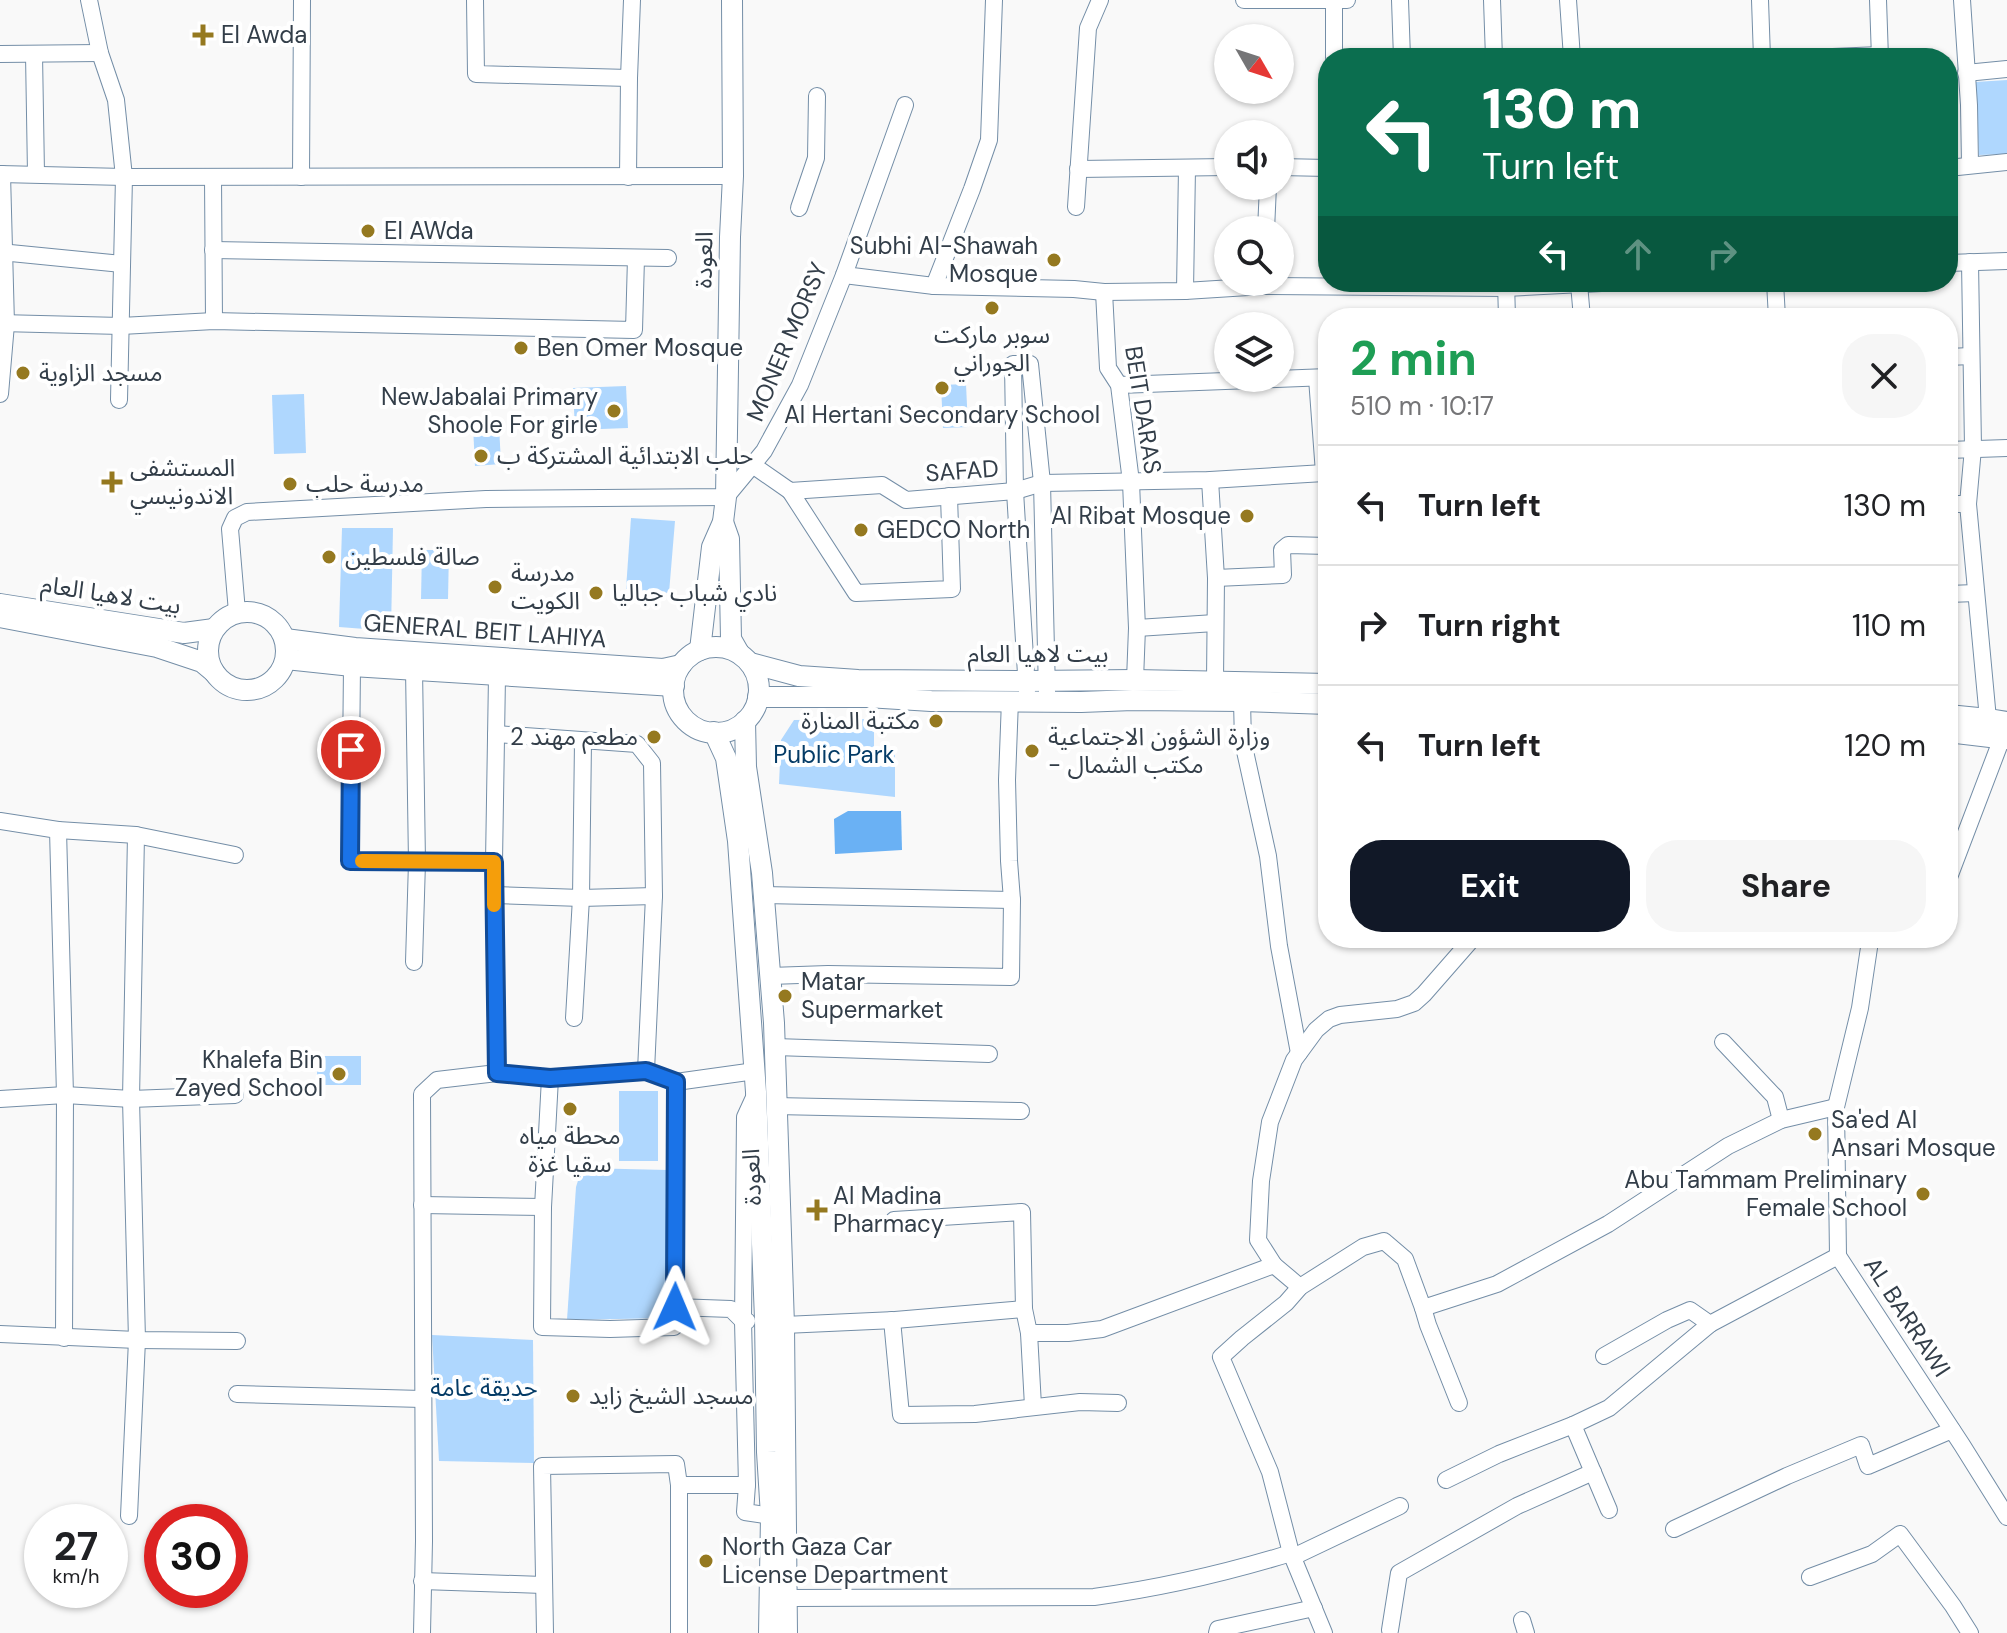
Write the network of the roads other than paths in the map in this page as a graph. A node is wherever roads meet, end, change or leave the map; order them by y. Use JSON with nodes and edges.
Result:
{"nodes":[{"id":1,"x":89,"y":0,"type":"edge"},
{"id":2,"x":302,"y":0,"type":"edge"},
{"id":3,"x":475,"y":0,"type":"edge"},
{"id":4,"x":632,"y":0,"type":"edge"},
{"id":5,"x":732,"y":0,"type":"edge"},
{"id":6,"x":994,"y":0,"type":"edge"},
{"id":7,"x":1100,"y":0,"type":"edge"},
{"id":8,"x":1244,"y":0,"type":"edge"},
{"id":9,"x":1400,"y":0,"type":"edge"},
{"id":10,"x":1492,"y":0,"type":"edge"},
{"id":11,"x":1568,"y":0,"type":"edge"},
{"id":12,"x":1760,"y":0,"type":"edge"},
{"id":13,"x":1878,"y":0,"type":"edge"},
{"id":14,"x":1962,"y":0,"type":"edge"},
{"id":15,"x":1330,"y":1,"type":"edge"},
{"id":16,"x":1333,"y":48,"type":"edge"},
{"id":17,"x":1402,"y":48,"type":"edge"},
{"id":18,"x":1494,"y":48,"type":"edge"},
{"id":19,"x":1571,"y":48,"type":"edge"},
{"id":20,"x":1762,"y":48,"type":"edge"},
{"id":21,"x":1880,"y":48,"type":"edge"},
{"id":22,"x":100,"y":53,"type":"junction"},
{"id":23,"x":0,"y":54,"type":"edge"},
{"id":24,"x":34,"y":54,"type":"junction"},
{"id":25,"x":2007,"y":69,"type":"edge"},
{"id":26,"x":1966,"y":73,"type":"junction"},
{"id":27,"x":629,"y":78,"type":"junction"},
{"id":28,"x":817,"y":96,"type":"dead end"},
{"id":29,"x":905,"y":105,"type":"dead end"},
{"id":30,"x":2007,"y":162,"type":"edge"},
{"id":31,"x":1970,"y":165,"type":"junction"},
{"id":32,"x":1214,"y":167,"type":"edge"},
{"id":33,"x":1294,"y":167,"type":"edge"},
{"id":34,"x":1958,"y":167,"type":"edge"},
{"id":35,"x":1187,"y":168,"type":"junction"},
{"id":36,"x":1318,"y":168,"type":"edge"},
{"id":37,"x":1078,"y":169,"type":"junction"},
{"id":38,"x":1,"y":174,"type":"edge"},
{"id":39,"x":36,"y":174,"type":"junction"},
{"id":40,"x":733,"y":176,"type":"junction"},
{"id":41,"x":124,"y":177,"type":"junction"},
{"id":42,"x":213,"y":177,"type":"junction"},
{"id":43,"x":301,"y":177,"type":"junction"},
{"id":44,"x":628,"y":177,"type":"junction"},
{"id":45,"x":1076,"y":207,"type":"dead end"},
{"id":46,"x":799,"y":208,"type":"dead end"},
{"id":47,"x":213,"y":250,"type":"junction"},
{"id":48,"x":3,"y":252,"type":"edge"},
{"id":49,"x":636,"y":258,"type":"junction"},
{"id":50,"x":668,"y":258,"type":"dead end"},
{"id":51,"x":2007,"y":261,"type":"edge"},
{"id":52,"x":1970,"y":262,"type":"junction"},
{"id":53,"x":1958,"y":263,"type":"edge"},
{"id":54,"x":122,"y":264,"type":"junction"},
{"id":55,"x":844,"y":275,"type":"junction"},
{"id":56,"x":1294,"y":284,"type":"edge"},
{"id":57,"x":1318,"y":285,"type":"edge"},
{"id":58,"x":934,"y":286,"type":"junction"},
{"id":59,"x":1214,"y":288,"type":"edge"},
{"id":60,"x":1185,"y":291,"type":"junction"},
{"id":61,"x":1104,"y":292,"type":"junction"},
{"id":62,"x":214,"y":321,"type":"junction"},
{"id":63,"x":3,"y":324,"type":"edge"},
{"id":64,"x":121,"y":326,"type":"junction"},
{"id":65,"x":1971,"y":356,"type":"junction"},
{"id":66,"x":1958,"y":357,"type":"edge"},
{"id":67,"x":1318,"y":377,"type":"edge"},
{"id":68,"x":1119,"y":385,"type":"junction"},
{"id":69,"x":0,"y":394,"type":"edge"},
{"id":70,"x":119,"y":400,"type":"dead end"},
{"id":71,"x":1973,"y":448,"type":"junction"},
{"id":72,"x":2007,"y":448,"type":"edge"},
{"id":73,"x":1958,"y":449,"type":"edge"},
{"id":74,"x":754,"y":466,"type":"junction"},
{"id":75,"x":1318,"y":474,"type":"edge"},
{"id":76,"x":1210,"y":480,"type":"junction"},
{"id":77,"x":1131,"y":482,"type":"junction"},
{"id":78,"x":1042,"y":483,"type":"junction"},
{"id":79,"x":790,"y":491,"type":"junction"},
{"id":80,"x":1015,"y":491,"type":"junction"},
{"id":81,"x":949,"y":496,"type":"junction"},
{"id":82,"x":726,"y":497,"type":"junction"},
{"id":83,"x":1958,"y":504,"type":"edge"},
{"id":84,"x":1968,"y":504,"type":"junction"},
{"id":85,"x":723,"y":522,"type":"junction"},
{"id":86,"x":1318,"y":546,"type":"edge"},
{"id":87,"x":1216,"y":578,"type":"junction"},
{"id":88,"x":1976,"y":593,"type":"junction"},
{"id":89,"x":1958,"y":594,"type":"edge"},
{"id":90,"x":0,"y":604,"type":"edge"},
{"id":91,"x":237,"y":612,"type":"junction"},
{"id":92,"x":0,"y":617,"type":"edge"},
{"id":93,"x":1215,"y":623,"type":"junction"},
{"id":94,"x":1137,"y":628,"type":"junction"},
{"id":95,"x":214,"y":629,"type":"junction"},
{"id":96,"x":286,"y":649,"type":"junction"},
{"id":97,"x":700,"y":650,"type":"junction"},
{"id":98,"x":744,"y":658,"type":"junction"},
{"id":99,"x":681,"y":665,"type":"junction"},
{"id":100,"x":352,"y":666,"type":"junction"},
{"id":101,"x":414,"y":669,"type":"junction"},
{"id":102,"x":214,"y":672,"type":"junction"},
{"id":103,"x":497,"y":676,"type":"junction"},
{"id":104,"x":1135,"y":680,"type":"junction"},
{"id":105,"x":1215,"y":681,"type":"junction"},
{"id":106,"x":1318,"y":684,"type":"edge"},
{"id":107,"x":674,"y":686,"type":"junction"},
{"id":108,"x":1032,"y":693,"type":"junction"},
{"id":109,"x":758,"y":697,"type":"junction"},
{"id":110,"x":1242,"y":701,"type":"junction"},
{"id":111,"x":1318,"y":704,"type":"edge"},
{"id":112,"x":1958,"y":718,"type":"edge"},
{"id":113,"x":745,"y":721,"type":"junction"},
{"id":114,"x":2001,"y":730,"type":"edge"},
{"id":115,"x":714,"y":732,"type":"junction"},
{"id":116,"x":1958,"y":732,"type":"edge"},
{"id":117,"x":496,"y":734,"type":"junction"},
{"id":118,"x":583,"y":741,"type":"junction"},
{"id":119,"x":0,"y":821,"type":"edge"},
{"id":120,"x":58,"y":830,"type":"junction"},
{"id":121,"x":136,"y":835,"type":"junction"},
{"id":122,"x":1958,"y":852,"type":"edge"},
{"id":123,"x":235,"y":855,"type":"dead end"},
{"id":124,"x":417,"y":862,"type":"junction"},
{"id":125,"x":494,"y":862,"type":"junction"},
{"id":126,"x":494,"y":895,"type":"junction"},
{"id":127,"x":763,"y":895,"type":"junction"},
{"id":128,"x":654,"y":896,"type":"junction"},
{"id":129,"x":581,"y":898,"type":"junction"},
{"id":130,"x":1012,"y":900,"type":"junction"},
{"id":131,"x":1464,"y":948,"type":"edge"},
{"id":132,"x":1870,"y":948,"type":"edge"},
{"id":133,"x":414,"y":962,"type":"dead end"},
{"id":134,"x":770,"y":976,"type":"junction"},
{"id":135,"x":574,"y":1018,"type":"dead end"},
{"id":136,"x":1723,"y":1042,"type":"dead end"},
{"id":137,"x":775,"y":1047,"type":"junction"},
{"id":138,"x":1299,"y":1053,"type":"junction"},
{"id":139,"x":989,"y":1054,"type":"dead end"},
{"id":140,"x":646,"y":1071,"type":"junction"},
{"id":141,"x":755,"y":1071,"type":"junction"},
{"id":142,"x":497,"y":1073,"type":"junction"},
{"id":143,"x":550,"y":1078,"type":"junction"},
{"id":144,"x":676,"y":1082,"type":"junction"},
{"id":145,"x":756,"y":1092,"type":"junction"},
{"id":146,"x":65,"y":1095,"type":"junction"},
{"id":147,"x":235,"y":1095,"type":"dead end"},
{"id":148,"x":0,"y":1099,"type":"edge"},
{"id":149,"x":131,"y":1099,"type":"junction"},
{"id":150,"x":775,"y":1106,"type":"junction"},
{"id":151,"x":1836,"y":1107,"type":"junction"},
{"id":152,"x":1021,"y":1111,"type":"dead end"},
{"id":153,"x":1781,"y":1120,"type":"junction"},
{"id":154,"x":422,"y":1205,"type":"junction"},
{"id":155,"x":543,"y":1207,"type":"junction"},
{"id":156,"x":894,"y":1220,"type":"dead end"},
{"id":157,"x":1838,"y":1256,"type":"junction"},
{"id":158,"x":1274,"y":1265,"type":"junction"},
{"id":159,"x":1300,"y":1287,"type":"junction"},
{"id":160,"x":675,"y":1307,"type":"junction"},
{"id":161,"x":1423,"y":1308,"type":"junction"},
{"id":162,"x":1024,"y":1309,"type":"junction"},
{"id":163,"x":892,"y":1320,"type":"junction"},
{"id":164,"x":743,"y":1321,"type":"junction"},
{"id":165,"x":774,"y":1322,"type":"junction"},
{"id":166,"x":1710,"y":1324,"type":"junction"},
{"id":167,"x":1029,"y":1333,"type":"junction"},
{"id":168,"x":0,"y":1334,"type":"edge"},
{"id":169,"x":64,"y":1338,"type":"junction"},
{"id":170,"x":137,"y":1340,"type":"junction"},
{"id":171,"x":237,"y":1341,"type":"dead end"},
{"id":172,"x":1604,"y":1356,"type":"dead end"},
{"id":173,"x":237,"y":1394,"type":"dead end"},
{"id":174,"x":422,"y":1399,"type":"junction"},
{"id":175,"x":1118,"y":1403,"type":"dead end"},
{"id":176,"x":1459,"y":1403,"type":"dead end"},
{"id":177,"x":1033,"y":1406,"type":"junction"},
{"id":178,"x":1573,"y":1425,"type":"junction"},
{"id":179,"x":1952,"y":1430,"type":"junction"},
{"id":180,"x":1593,"y":1472,"type":"junction"},
{"id":181,"x":1446,"y":1480,"type":"dead end"},
{"id":182,"x":679,"y":1485,"type":"junction"},
{"id":183,"x":747,"y":1485,"type":"junction"},
{"id":184,"x":1400,"y":1506,"type":"dead end"},
{"id":185,"x":1609,"y":1510,"type":"dead end"},
{"id":186,"x":129,"y":1516,"type":"dead end"},
{"id":187,"x":771,"y":1516,"type":"junction"},
{"id":188,"x":2007,"y":1517,"type":"edge"},
{"id":189,"x":1674,"y":1529,"type":"dead end"},
{"id":190,"x":1292,"y":1555,"type":"junction"},
{"id":191,"x":1810,"y":1577,"type":"dead end"},
{"id":192,"x":422,"y":1581,"type":"junction"},
{"id":193,"x":543,"y":1585,"type":"junction"},
{"id":194,"x":788,"y":1598,"type":"junction"},
{"id":195,"x":1314,"y":1608,"type":"junction"},
{"id":196,"x":1390,"y":1630,"type":"dead end"},
{"id":197,"x":422,"y":1633,"type":"edge"},
{"id":198,"x":545,"y":1633,"type":"edge"},
{"id":199,"x":679,"y":1633,"type":"edge"},
{"id":200,"x":769,"y":1633,"type":"edge"},
{"id":201,"x":787,"y":1633,"type":"edge"},
{"id":202,"x":1217,"y":1633,"type":"edge"},
{"id":203,"x":1324,"y":1633,"type":"edge"},
{"id":204,"x":1970,"y":1633,"type":"edge"}],
"edges":[{"from":1,"to":22,"type":"street"},
{"from":2,"to":43,"type":"street"},
{"from":3,"to":27,"type":"street"},
{"from":4,"to":27,"type":"street"},
{"from":5,"to":40,"type":"main road","name":"العودة"},
{"from":6,"to":58,"type":"street"},
{"from":7,"to":37,"type":"street"},
{"from":8,"to":15,"type":"street"},
{"from":9,"to":17,"type":"street"},
{"from":10,"to":18,"type":"street"},
{"from":11,"to":19,"type":"street"},
{"from":12,"to":20,"type":"street"},
{"from":13,"to":21,"type":"street"},
{"from":14,"to":26,"type":"street"},
{"from":15,"to":16,"type":"street"},
{"from":22,"to":24,"type":"street"},
{"from":22,"to":41,"type":"street"},
{"from":23,"to":24,"type":"street"},
{"from":24,"to":39,"type":"street"},
{"from":25,"to":26,"type":"street"},
{"from":26,"to":31,"type":"street"},
{"from":27,"to":44,"type":"street"},
{"from":28,"to":46,"type":"street"},
{"from":29,"to":55,"type":"street","name":"MONER MORSY"},
{"from":30,"to":31,"type":"street"},
{"from":31,"to":34,"type":"street"},
{"from":32,"to":35,"type":"street"},
{"from":33,"to":36,"type":"street"},
{"from":35,"to":37,"type":"street"},
{"from":35,"to":60,"type":"street"},
{"from":37,"to":45,"type":"street"},
{"from":38,"to":39,"type":"street"},
{"from":38,"to":48,"type":"street"},
{"from":39,"to":41,"type":"street"},
{"from":40,"to":44,"type":"street"},
{"from":40,"to":82,"type":"main road","name":"العودة"},
{"from":41,"to":42,"type":"street"},
{"from":41,"to":54,"type":"street"},
{"from":42,"to":43,"type":"street"},
{"from":42,"to":47,"type":"street"},
{"from":43,"to":44,"type":"street"},
{"from":47,"to":49,"type":"street"},
{"from":47,"to":62,"type":"street"},
{"from":48,"to":54,"type":"street"},
{"from":48,"to":63,"type":"street"},
{"from":49,"to":50,"type":"street"},
{"from":49,"to":62,"type":"street"},
{"from":51,"to":52,"type":"street"},
{"from":52,"to":53,"type":"street"},
{"from":52,"to":65,"type":"street"},
{"from":54,"to":64,"type":"street"},
{"from":55,"to":58,"type":"street"},
{"from":55,"to":74,"type":"street","name":"MONER MORSY"},
{"from":56,"to":57,"type":"street"},
{"from":58,"to":61,"type":"street"},
{"from":59,"to":60,"type":"street"},
{"from":60,"to":61,"type":"street"},
{"from":61,"to":68,"type":"street","name":"BEIT DARAS"},
{"from":62,"to":64,"type":"street"},
{"from":63,"to":64,"type":"street"},
{"from":63,"to":69,"type":"street"},
{"from":64,"to":70,"type":"street"},
{"from":65,"to":66,"type":"street"},
{"from":65,"to":71,"type":"street"},
{"from":67,"to":68,"type":"street"},
{"from":68,"to":77,"type":"street","name":"BEIT DARAS"},
{"from":71,"to":72,"type":"street"},
{"from":71,"to":73,"type":"street"},
{"from":71,"to":84,"type":"street"},
{"from":74,"to":79,"type":"street"},
{"from":74,"to":82,"type":"street","name":"MONER MORSY"},
{"from":75,"to":76,"type":"street","name":"SAFAD"},
{"from":76,"to":77,"type":"street","name":"SAFAD"},
{"from":76,"to":87,"type":"street"},
{"from":77,"to":78,"type":"street","name":"SAFAD"},
{"from":77,"to":94,"type":"street","name":"BEIT DARAS"},
{"from":78,"to":80,"type":"street","name":"SAFAD"},
{"from":78,"to":80,"type":"street"},
{"from":78,"to":108,"type":"street"},
{"from":79,"to":81,"type":"street","name":"SAFAD"},
{"from":79,"to":81,"type":"street"},
{"from":80,"to":81,"type":"street","name":"SAFAD"},
{"from":80,"to":108,"type":"street"},
{"from":82,"to":85,"type":"main road","name":"العودة"},
{"from":82,"to":91,"type":"street"},
{"from":83,"to":84,"type":"street"},
{"from":84,"to":88,"type":"street"},
{"from":85,"to":97,"type":"main road","name":"العودة"},
{"from":85,"to":98,"type":"main road","name":"العودة"},
{"from":86,"to":87,"type":"street"},
{"from":87,"to":93,"type":"street"},
{"from":88,"to":89,"type":"street"},
{"from":88,"to":114,"type":"street"},
{"from":90,"to":95,"type":"main road","name":"بيت لاهيا العام"},
{"from":91,"to":95,"type":"main road"},
{"from":91,"to":96,"type":"main road"},
{"from":92,"to":102,"type":"main road"},
{"from":93,"to":94,"type":"street"},
{"from":93,"to":105,"type":"street"},
{"from":94,"to":104,"type":"street","name":"BEIT DARAS"},
{"from":95,"to":102,"type":"main road"},
{"from":96,"to":99,"type":"main road","name":"GENERAL BEIT LAHIYA"},
{"from":96,"to":100,"type":"main road","name":"GENERAL BEIT LAHIYA"},
{"from":96,"to":102,"type":"main road"},
{"from":97,"to":98,"type":"main road"},
{"from":97,"to":99,"type":"main road"},
{"from":98,"to":108,"type":"main road","name":"بيت لاهيا العام"},
{"from":98,"to":109,"type":"main road"},
{"from":99,"to":107,"type":"main road"},
{"from":100,"to":101,"type":"main road","name":"GENERAL BEIT LAHIYA"},
{"from":100,"to":124,"type":"street"},
{"from":101,"to":103,"type":"main road","name":"GENERAL BEIT LAHIYA"},
{"from":101,"to":124,"type":"street"},
{"from":103,"to":107,"type":"main road","name":"GENERAL BEIT LAHIYA"},
{"from":103,"to":117,"type":"street"},
{"from":104,"to":105,"type":"main road","name":"بيت لاهيا العام"},
{"from":104,"to":108,"type":"main road","name":"بيت لاهيا العام"},
{"from":105,"to":106,"type":"main road","name":"بيت لاهيا العام"},
{"from":107,"to":115,"type":"main road"},
{"from":108,"to":109,"type":"main road","name":"بيت لاهيا العام"},
{"from":108,"to":110,"type":"main road","name":"بيت لاهيا العام"},
{"from":108,"to":130,"type":"street"},
{"from":109,"to":113,"type":"main road"},
{"from":110,"to":111,"type":"main road","name":"بيت لاهيا العام"},
{"from":110,"to":138,"type":"street"},
{"from":112,"to":114,"type":"main road"},
{"from":113,"to":115,"type":"main road"},
{"from":113,"to":127,"type":"main road","name":"العودة"},
{"from":114,"to":116,"type":"main road"},
{"from":114,"to":122,"type":"street"},
{"from":115,"to":141,"type":"main road","name":"العودة"},
{"from":117,"to":118,"type":"street"},
{"from":117,"to":125,"type":"street"},
{"from":118,"to":128,"type":"street"},
{"from":118,"to":129,"type":"street"},
{"from":119,"to":120,"type":"street"},
{"from":120,"to":121,"type":"street"},
{"from":120,"to":146,"type":"street"},
{"from":121,"to":123,"type":"street"},
{"from":121,"to":149,"type":"street"},
{"from":124,"to":125,"type":"street"},
{"from":124,"to":133,"type":"street"},
{"from":125,"to":126,"type":"street"},
{"from":126,"to":129,"type":"street"},
{"from":126,"to":142,"type":"street"},
{"from":127,"to":130,"type":"street"},
{"from":127,"to":134,"type":"main road","name":"العودة"},
{"from":128,"to":129,"type":"street"},
{"from":128,"to":140,"type":"street"},
{"from":129,"to":135,"type":"street"},
{"from":130,"to":134,"type":"street"},
{"from":131,"to":138,"type":"street"},
{"from":132,"to":151,"type":"street","name":"AL BARRAWI"},
{"from":134,"to":137,"type":"main road","name":"العودة"},
{"from":136,"to":153,"type":"street"},
{"from":137,"to":139,"type":"street"},
{"from":137,"to":150,"type":"main road","name":"العودة"},
{"from":138,"to":158,"type":"street"},
{"from":140,"to":143,"type":"street"},
{"from":140,"to":144,"type":"street"},
{"from":141,"to":144,"type":"street"},
{"from":141,"to":145,"type":"main road","name":"العودة"},
{"from":142,"to":143,"type":"street"},
{"from":142,"to":154,"type":"street"},
{"from":143,"to":155,"type":"street"},
{"from":144,"to":160,"type":"street"},
{"from":145,"to":164,"type":"street"},
{"from":145,"to":165,"type":"main road","name":"العودة"},
{"from":146,"to":148,"type":"street"},
{"from":146,"to":149,"type":"street"},
{"from":146,"to":169,"type":"street"},
{"from":147,"to":149,"type":"street"},
{"from":149,"to":170,"type":"street"},
{"from":150,"to":152,"type":"street"},
{"from":150,"to":165,"type":"main road","name":"العودة"},
{"from":151,"to":153,"type":"street"},
{"from":151,"to":157,"type":"street","name":"AL BARRAWI"},
{"from":153,"to":161,"type":"street"},
{"from":154,"to":155,"type":"street"},
{"from":154,"to":174,"type":"street"},
{"from":155,"to":160,"type":"street"},
{"from":156,"to":162,"type":"street"},
{"from":157,"to":166,"type":"street"},
{"from":157,"to":179,"type":"street","name":"AL BARRAWI"},
{"from":158,"to":159,"type":"street"},
{"from":158,"to":167,"type":"street"},
{"from":159,"to":161,"type":"street"},
{"from":159,"to":190,"type":"street"},
{"from":160,"to":164,"type":"street"},
{"from":161,"to":176,"type":"street"},
{"from":162,"to":163,"type":"street"},
{"from":162,"to":167,"type":"street"},
{"from":163,"to":165,"type":"street"},
{"from":163,"to":177,"type":"street"},
{"from":164,"to":165,"type":"street"},
{"from":164,"to":183,"type":"street"},
{"from":165,"to":187,"type":"main road","name":"العودة"},
{"from":165,"to":194,"type":"main road","name":"العودة"},
{"from":166,"to":172,"type":"street"},
{"from":166,"to":178,"type":"street"},
{"from":167,"to":177,"type":"street"},
{"from":168,"to":169,"type":"street"},
{"from":169,"to":170,"type":"street"},
{"from":170,"to":171,"type":"street"},
{"from":170,"to":186,"type":"street"},
{"from":173,"to":174,"type":"street"},
{"from":174,"to":192,"type":"street"},
{"from":175,"to":177,"type":"street"},
{"from":178,"to":180,"type":"street"},
{"from":178,"to":181,"type":"street"},
{"from":179,"to":188,"type":"street","name":"AL BARRAWI"},
{"from":179,"to":189,"type":"street"},
{"from":180,"to":185,"type":"street"},
{"from":180,"to":196,"type":"street"},
{"from":182,"to":183,"type":"street"},
{"from":182,"to":193,"type":"street"},
{"from":182,"to":199,"type":"street"},
{"from":183,"to":187,"type":"street"},
{"from":184,"to":190,"type":"street"},
{"from":187,"to":200,"type":"main road","name":"العودة"},
{"from":190,"to":194,"type":"street"},
{"from":190,"to":195,"type":"street"},
{"from":191,"to":204,"type":"street"},
{"from":192,"to":193,"type":"street"},
{"from":192,"to":197,"type":"street"},
{"from":193,"to":198,"type":"street"},
{"from":194,"to":201,"type":"main road","name":"العودة"},
{"from":195,"to":202,"type":"street"},
{"from":195,"to":203,"type":"street"}]}
